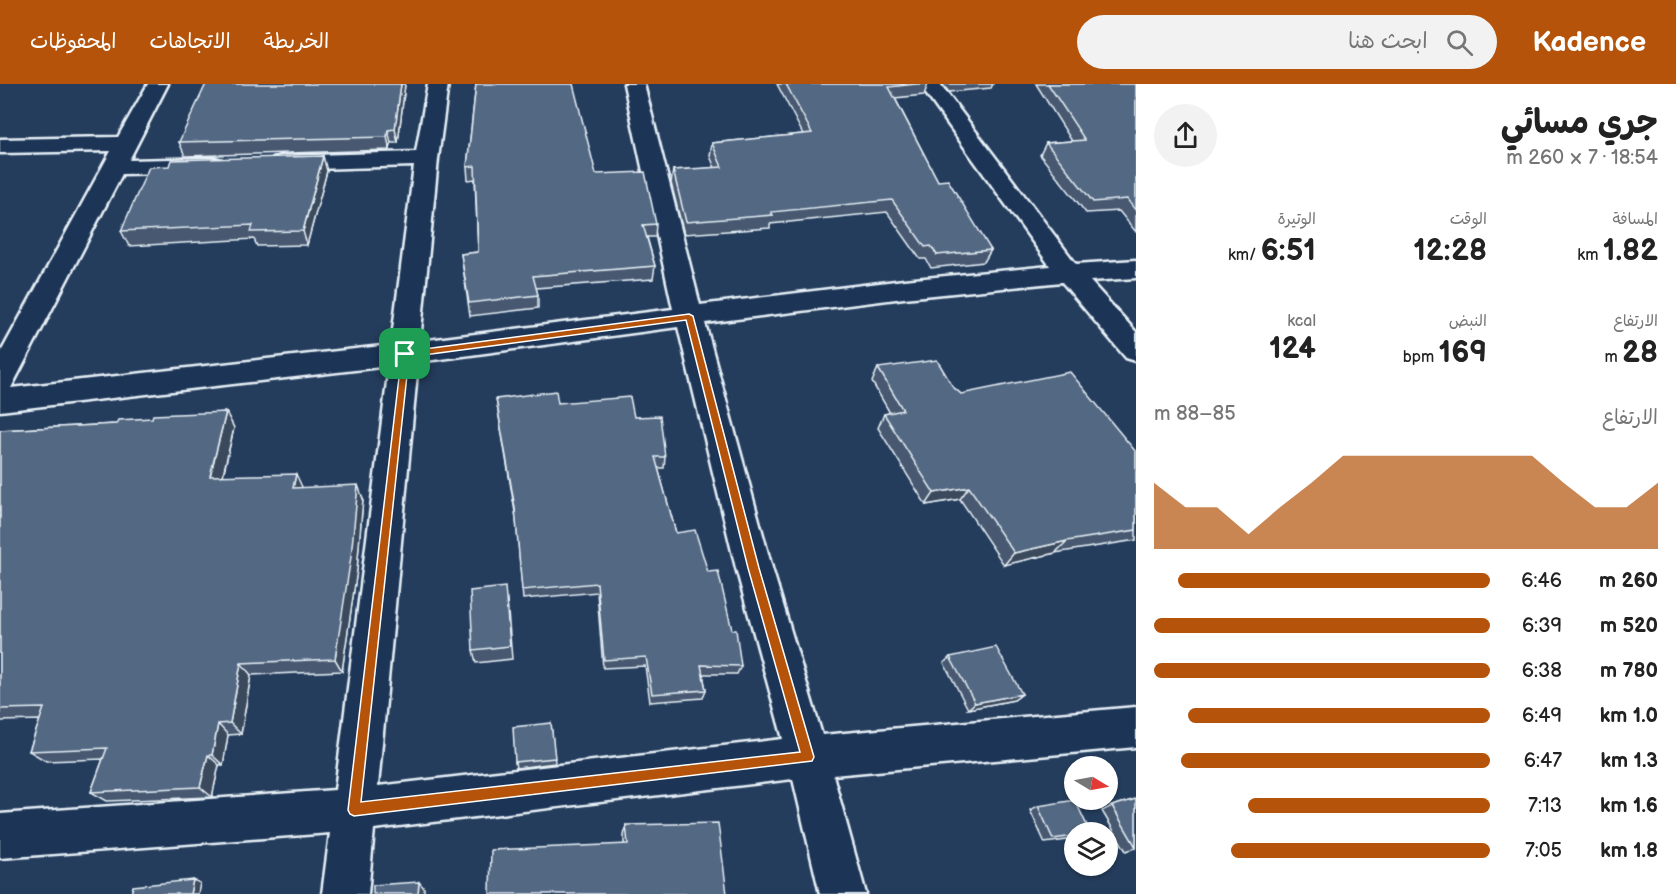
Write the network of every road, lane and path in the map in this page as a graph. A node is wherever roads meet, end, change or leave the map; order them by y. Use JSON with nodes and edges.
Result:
{"nodes":[{"id":1,"x":158,"y":84,"type":"edge"},
{"id":2,"x":438,"y":84,"type":"edge"},
{"id":3,"x":634,"y":84,"type":"edge"},
{"id":4,"x":928,"y":84,"type":"edge"},
{"id":5,"x":126,"y":144,"type":"junction"},
{"id":6,"x":0,"y":146,"type":"edge"},
{"id":7,"x":426,"y":159,"type":"junction"},
{"id":8,"x":264,"y":163,"type":"edge"},
{"id":9,"x":241,"y":164,"type":"edge"},
{"id":10,"x":113,"y":167,"type":"junction"},
{"id":11,"x":1136,"y":269,"type":"edge"},
{"id":12,"x":1069,"y":273,"type":"junction"},
{"id":13,"x":689,"y":316,"type":"junction"},
{"id":14,"x":1136,"y":351,"type":"edge"},
{"id":15,"x":405,"y":354,"type":"junction"},
{"id":16,"x":0,"y":381,"type":"edge"},
{"id":17,"x":0,"y":400,"type":"edge"},
{"id":18,"x":1136,"y":727,"type":"edge"},
{"id":19,"x":808,"y":757,"type":"junction"},
{"id":20,"x":354,"y":810,"type":"junction"},
{"id":21,"x":0,"y":836,"type":"edge"},
{"id":22,"x":345,"y":894,"type":"edge"},
{"id":23,"x":843,"y":894,"type":"edge"}],
"edges":[{"from":1,"to":5,"type":"street"},
{"from":2,"to":7,"type":"street"},
{"from":3,"to":13,"type":"street"},
{"from":4,"to":12,"type":"street"},
{"from":5,"to":6,"type":"street"},
{"from":5,"to":10,"type":"street"},
{"from":7,"to":8,"type":"street"},
{"from":7,"to":15,"type":"street"},
{"from":9,"to":10,"type":"street"},
{"from":10,"to":16,"type":"street"},
{"from":11,"to":12,"type":"street"},
{"from":12,"to":13,"type":"street"},
{"from":12,"to":14,"type":"street"},
{"from":13,"to":15,"type":"street"},
{"from":13,"to":19,"type":"street"},
{"from":15,"to":17,"type":"street"},
{"from":15,"to":20,"type":"street"},
{"from":18,"to":19,"type":"street"},
{"from":19,"to":20,"type":"street"},
{"from":19,"to":23,"type":"street"},
{"from":20,"to":21,"type":"street"},
{"from":20,"to":22,"type":"street"}]}
